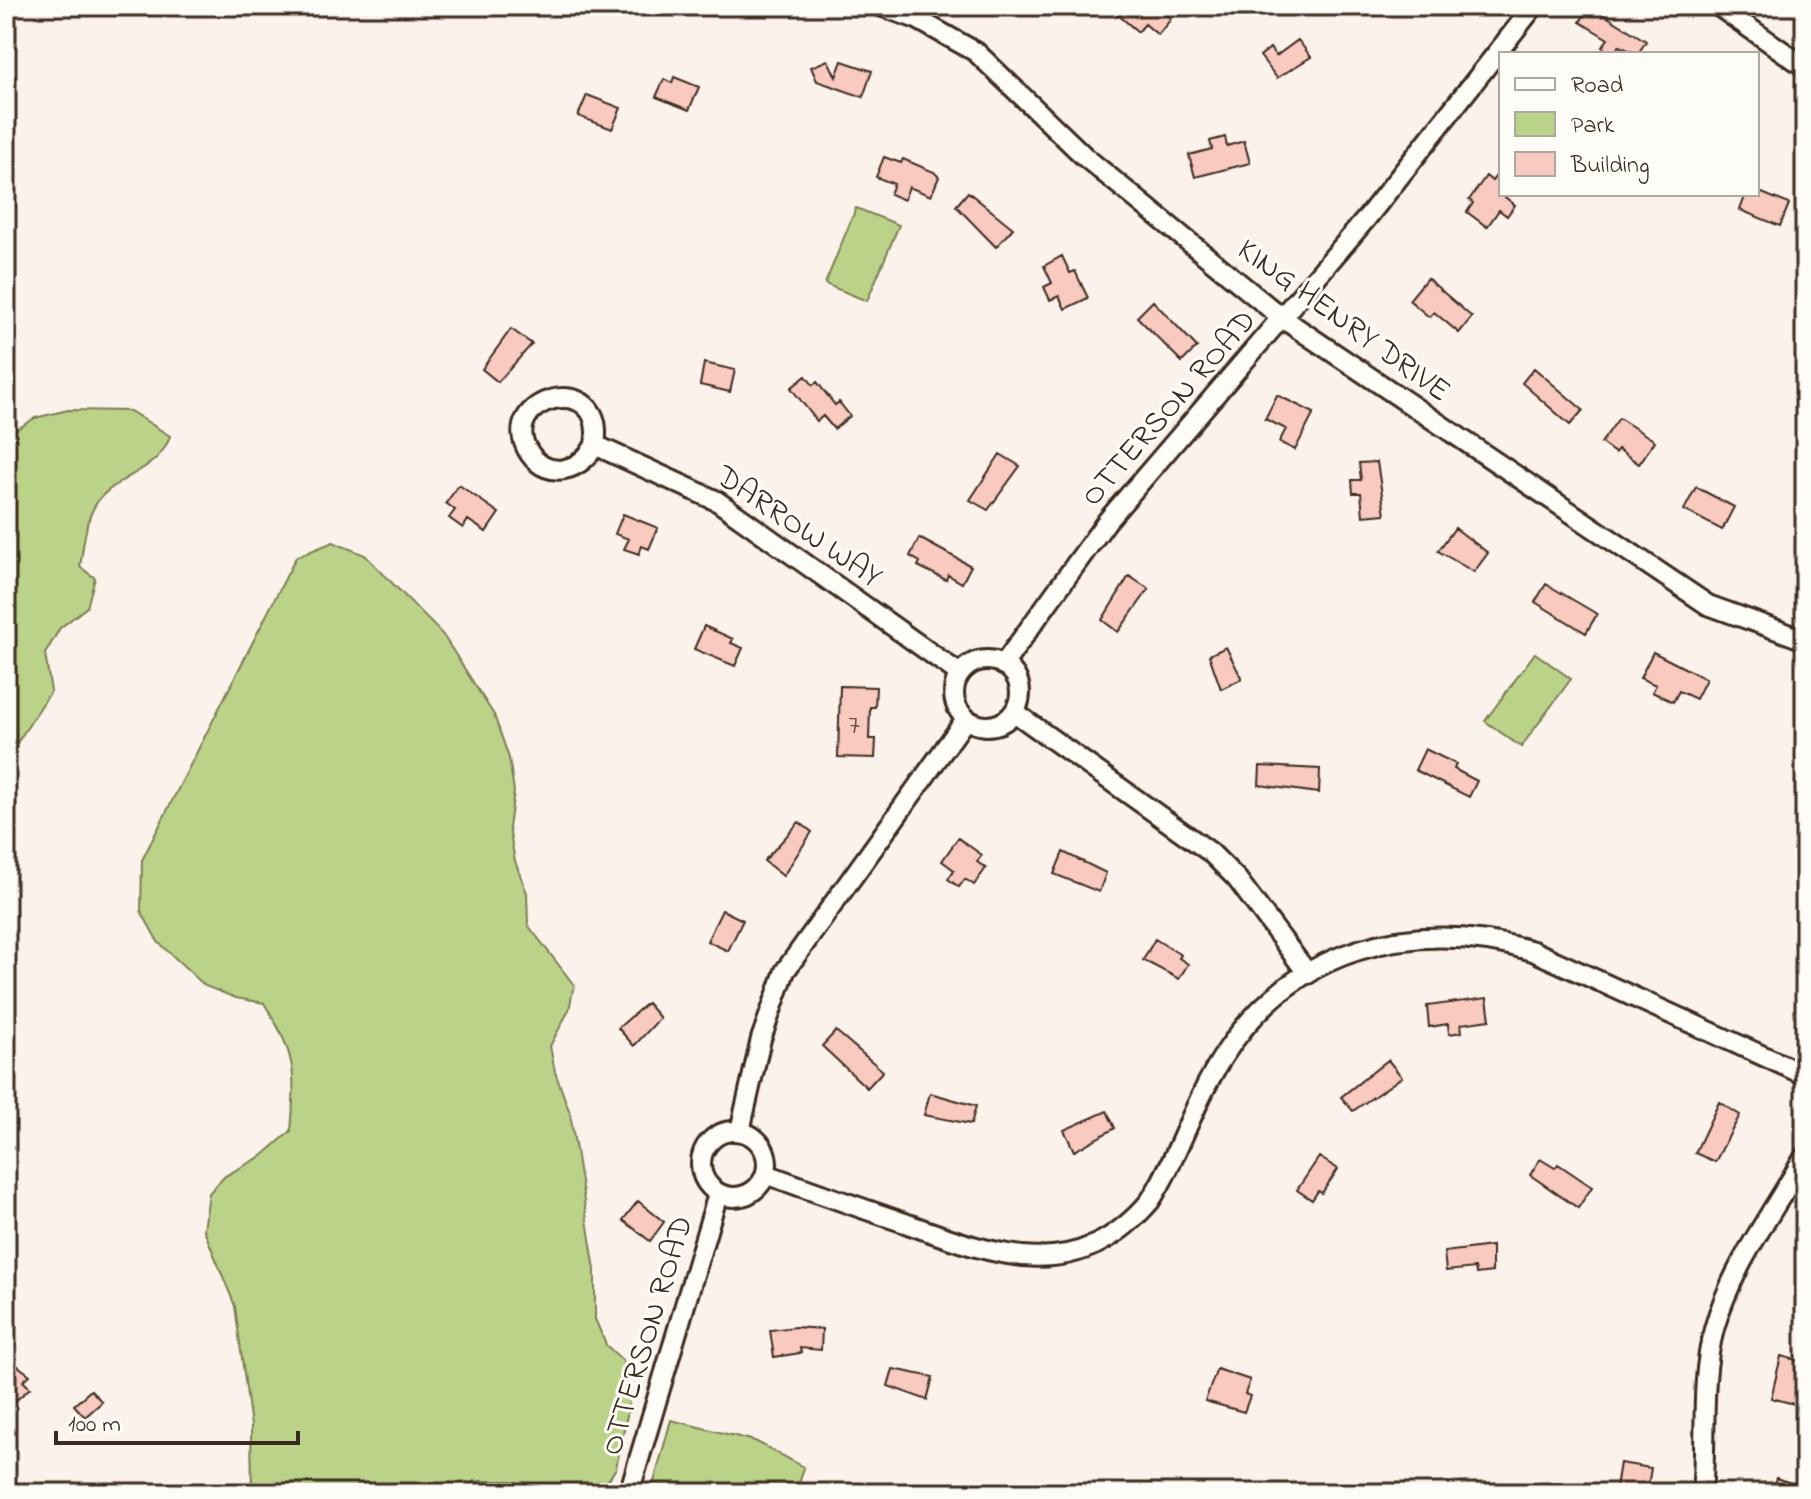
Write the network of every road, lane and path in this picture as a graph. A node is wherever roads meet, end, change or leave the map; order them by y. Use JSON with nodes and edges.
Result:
{"nodes":[{"id":1,"x":880,"y":6,"type":"edge"},
{"id":2,"x":1534,"y":6,"type":"edge"},
{"id":3,"x":1718,"y":6,"type":"edge"},
{"id":4,"x":1805,"y":67,"type":"edge"},
{"id":5,"x":1282,"y":318,"type":"junction"},
{"id":6,"x":595,"y":445,"type":"junction"},
{"id":7,"x":1805,"y":640,"type":"edge"},
{"id":8,"x":1003,"y":665,"type":"junction"},
{"id":9,"x":960,"y":674,"type":"junction"},
{"id":10,"x":1014,"y":712,"type":"junction"},
{"id":11,"x":966,"y":719,"type":"junction"},
{"id":12,"x":1308,"y":974,"type":"junction"},
{"id":13,"x":1805,"y":1075,"type":"edge"},
{"id":14,"x":740,"y":1131,"type":"junction"},
{"id":15,"x":1805,"y":1156,"type":"edge"},
{"id":16,"x":766,"y":1174,"type":"junction"},
{"id":17,"x":718,"y":1194,"type":"junction"},
{"id":18,"x":629,"y":1493,"type":"edge"},
{"id":19,"x":1702,"y":1493,"type":"edge"}],
"edges":[{"from":1,"to":5,"type":"street","name":"KING HENRY DRIVE"},
{"from":2,"to":5,"type":"street","name":"OTTERSON ROAD"},
{"from":3,"to":4,"type":"street"},
{"from":5,"to":7,"type":"street","name":"KING HENRY DRIVE"},
{"from":5,"to":8,"type":"street","name":"OTTERSON ROAD"},
{"from":6,"to":6,"type":"street"},
{"from":6,"to":9,"type":"street","name":"DARROW WAY"},
{"from":8,"to":9,"type":"street"},
{"from":8,"to":10,"type":"street"},
{"from":9,"to":11,"type":"street"},
{"from":10,"to":11,"type":"street"},
{"from":10,"to":12,"type":"street"},
{"from":11,"to":14,"type":"street"},
{"from":12,"to":13,"type":"street"},
{"from":12,"to":16,"type":"street"},
{"from":14,"to":16,"type":"street"},
{"from":14,"to":17,"type":"street","name":"OTTERSON ROAD"},
{"from":15,"to":19,"type":"street"},
{"from":16,"to":17,"type":"street","name":"OTTERSON ROAD"},
{"from":17,"to":18,"type":"street","name":"OTTERSON ROAD"}]}
